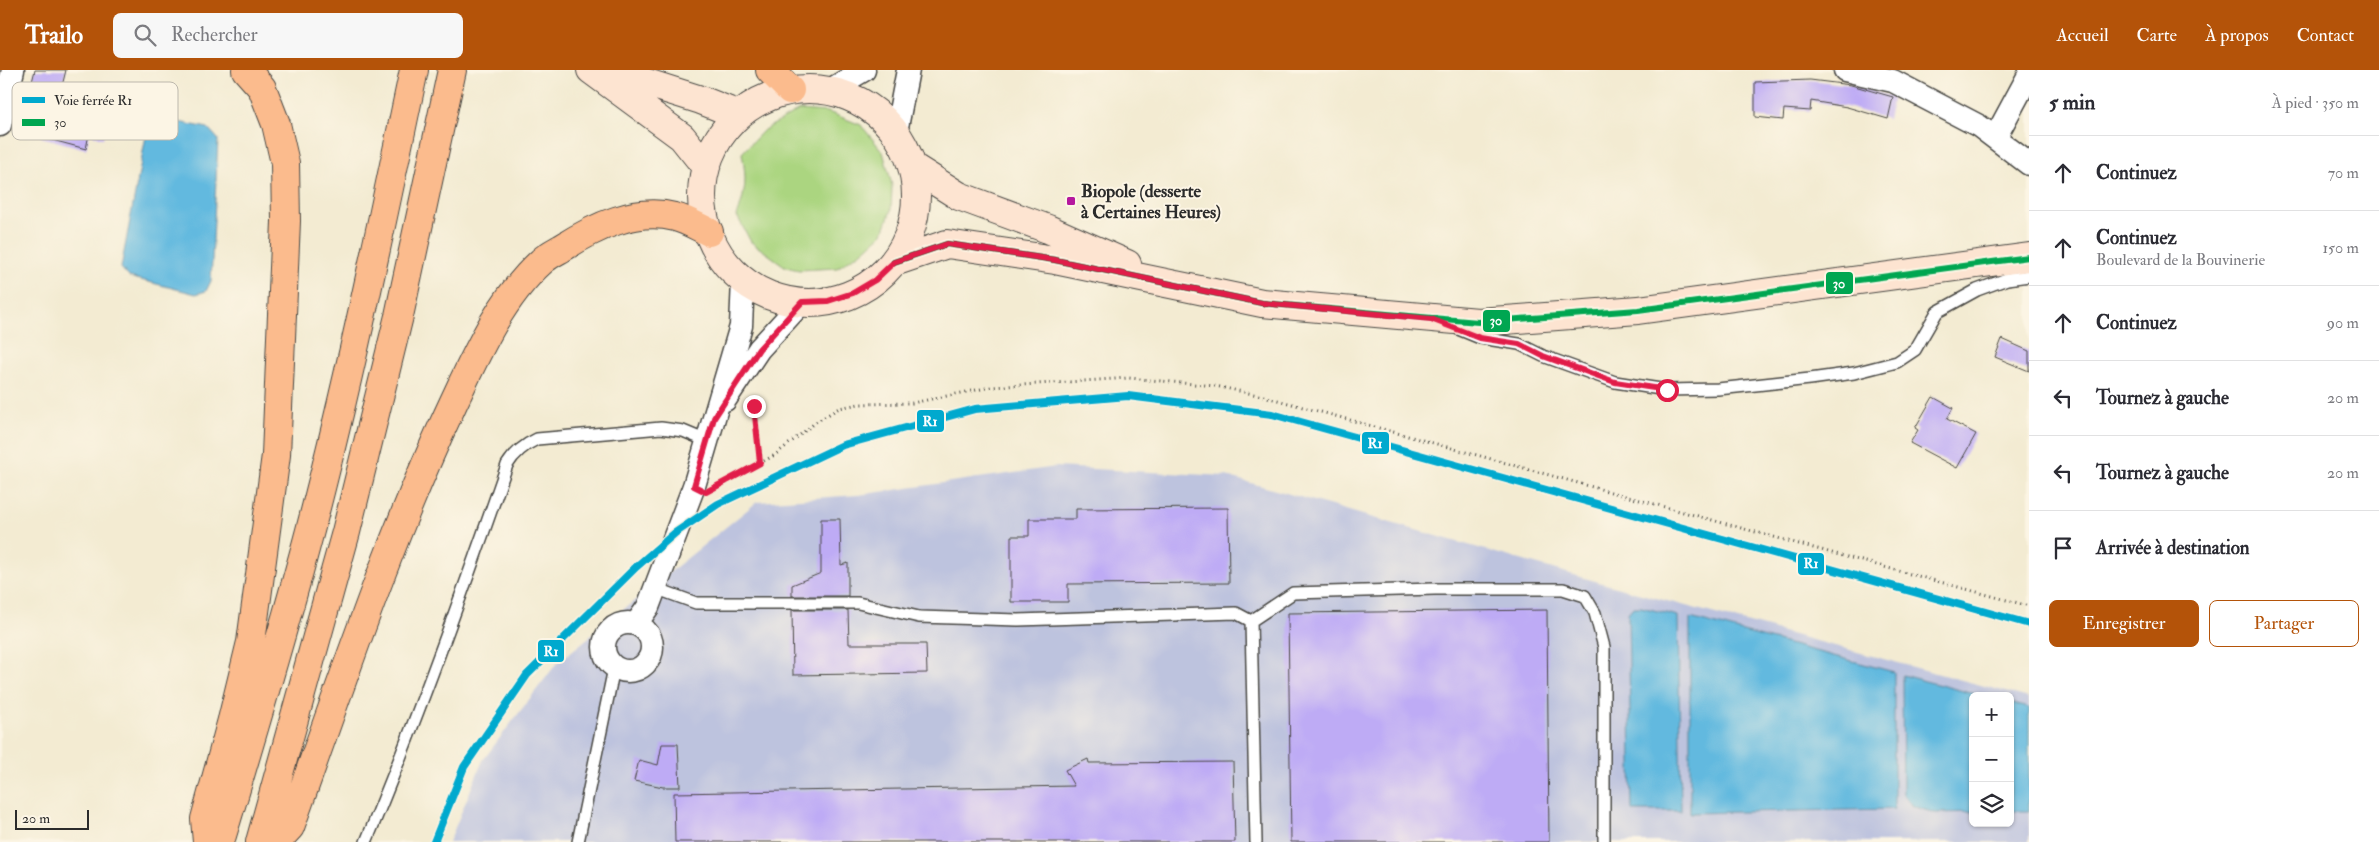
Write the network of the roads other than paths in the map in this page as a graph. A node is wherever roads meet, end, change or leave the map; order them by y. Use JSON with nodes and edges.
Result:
{"nodes":[{"id":1,"x":13,"y":70,"type":"edge"},
{"id":2,"x":246,"y":70,"type":"edge"},
{"id":3,"x":414,"y":70,"type":"edge"},
{"id":4,"x":452,"y":70,"type":"edge"},
{"id":5,"x":591,"y":70,"type":"edge"},
{"id":6,"x":606,"y":70,"type":"edge"},
{"id":7,"x":770,"y":70,"type":"edge"},
{"id":8,"x":864,"y":70,"type":"edge"},
{"id":9,"x":908,"y":70,"type":"edge"},
{"id":10,"x":1845,"y":70,"type":"edge"},
{"id":11,"x":2029,"y":75,"type":"edge"},
{"id":12,"x":790,"y":90,"type":"junction"},
{"id":13,"x":830,"y":90,"type":"junction"},
{"id":14,"x":739,"y":115,"type":"junction"},
{"id":15,"x":0,"y":125,"type":"edge"},
{"id":16,"x":896,"y":132,"type":"junction"},
{"id":17,"x":1995,"y":138,"type":"junction"},
{"id":18,"x":2029,"y":164,"type":"edge"},
{"id":19,"x":706,"y":167,"type":"junction"},
{"id":20,"x":913,"y":167,"type":"junction"},
{"id":21,"x":708,"y":232,"type":"junction"},
{"id":22,"x":2029,"y":257,"type":"edge"},
{"id":23,"x":894,"y":262,"type":"junction"},
{"id":24,"x":1994,"y":262,"type":"junction"},
{"id":25,"x":2029,"y":268,"type":"edge"},
{"id":26,"x":2029,"y":276,"type":"edge"},
{"id":27,"x":743,"y":280,"type":"junction"},
{"id":28,"x":1176,"y":286,"type":"junction"},
{"id":29,"x":802,"y":302,"type":"junction"},
{"id":30,"x":1431,"y":319,"type":"junction"},
{"id":31,"x":714,"y":418,"type":"junction"},
{"id":32,"x":707,"y":441,"type":"junction"},
{"id":33,"x":654,"y":588,"type":"junction"},
{"id":34,"x":1251,"y":621,"type":"junction"},
{"id":35,"x":636,"y":624,"type":"junction"},
{"id":36,"x":614,"y":668,"type":"junction"},
{"id":37,"x":207,"y":842,"type":"edge"},
{"id":38,"x":220,"y":842,"type":"edge"},
{"id":39,"x":260,"y":842,"type":"edge"},
{"id":40,"x":276,"y":842,"type":"edge"},
{"id":41,"x":366,"y":842,"type":"edge"},
{"id":42,"x":578,"y":842,"type":"edge"},
{"id":43,"x":1256,"y":842,"type":"edge"},
{"id":44,"x":1604,"y":842,"type":"edge"}],
"edges":[{"from":1,"to":15,"type":"street"},
{"from":2,"to":37,"type":"highway"},
{"from":3,"to":38,"type":"highway"},
{"from":4,"to":39,"type":"highway"},
{"from":5,"to":19,"type":"street"},
{"from":6,"to":14,"type":"street"},
{"from":7,"to":12,"type":"highway"},
{"from":8,"to":13,"type":"street"},
{"from":9,"to":16,"type":"street"},
{"from":10,"to":17,"type":"street"},
{"from":11,"to":17,"type":"street"},
{"from":12,"to":13,"type":"street"},
{"from":12,"to":14,"type":"street"},
{"from":13,"to":16,"type":"street"},
{"from":14,"to":19,"type":"street"},
{"from":16,"to":20,"type":"street"},
{"from":17,"to":18,"type":"street"},
{"from":19,"to":21,"type":"street"},
{"from":20,"to":23,"type":"street"},
{"from":20,"to":28,"type":"street"},
{"from":21,"to":27,"type":"street"},
{"from":21,"to":40,"type":"highway"},
{"from":22,"to":24,"type":"street"},
{"from":23,"to":28,"type":"street"},
{"from":23,"to":29,"type":"street"},
{"from":24,"to":25,"type":"street"},
{"from":24,"to":30,"type":"street"},
{"from":26,"to":30,"type":"lane"},
{"from":27,"to":29,"type":"street"},
{"from":27,"to":31,"type":"street"},
{"from":28,"to":30,"type":"street"},
{"from":29,"to":31,"type":"street"},
{"from":31,"to":32,"type":"street"},
{"from":32,"to":33,"type":"street"},
{"from":32,"to":41,"type":"lane"},
{"from":33,"to":34,"type":"lane"},
{"from":33,"to":35,"type":"street"},
{"from":34,"to":43,"type":"lane"},
{"from":34,"to":44,"type":"lane"},
{"from":35,"to":36,"type":"street"},
{"from":35,"to":36,"type":"street"},
{"from":36,"to":42,"type":"lane"}]}
